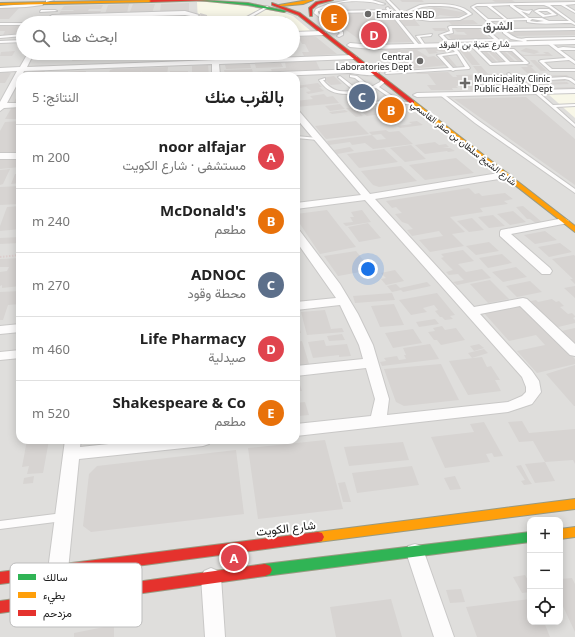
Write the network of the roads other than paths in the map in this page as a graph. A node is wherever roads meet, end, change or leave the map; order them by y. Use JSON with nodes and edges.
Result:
{"nodes":[{"id":1,"x":84,"y":0,"type":"edge"},
{"id":2,"x":191,"y":0,"type":"edge"},
{"id":3,"x":199,"y":0,"type":"edge"},
{"id":4,"x":209,"y":0,"type":"edge"},
{"id":5,"x":222,"y":0,"type":"edge"},
{"id":6,"x":331,"y":0,"type":"edge"},
{"id":7,"x":381,"y":0,"type":"edge"},
{"id":8,"x":387,"y":0,"type":"edge"},
{"id":9,"x":55,"y":1,"type":"edge"},
{"id":10,"x":258,"y":1,"type":"edge"},
{"id":11,"x":310,"y":1,"type":"edge"},
{"id":12,"x":432,"y":1,"type":"edge"},
{"id":13,"x":0,"y":3,"type":"edge"},
{"id":14,"x":425,"y":3,"type":"edge"},
{"id":15,"x":575,"y":3,"type":"edge"},
{"id":16,"x":384,"y":4,"type":"junction"},
{"id":17,"x":522,"y":4,"type":"junction"},
{"id":18,"x":562,"y":4,"type":"junction"},
{"id":19,"x":440,"y":5,"type":"junction"},
{"id":20,"x":488,"y":5,"type":"junction"},
{"id":21,"x":511,"y":5,"type":"junction"},
{"id":22,"x":271,"y":6,"type":"junction"},
{"id":23,"x":0,"y":7,"type":"edge"},
{"id":24,"x":541,"y":7,"type":"junction"},
{"id":25,"x":526,"y":8,"type":"junction"},
{"id":26,"x":516,"y":9,"type":"junction"},
{"id":27,"x":41,"y":11,"type":"dead end"},
{"id":28,"x":55,"y":11,"type":"junction"},
{"id":29,"x":389,"y":11,"type":"junction"},
{"id":30,"x":531,"y":11,"type":"junction"},
{"id":31,"x":575,"y":12,"type":"edge"},
{"id":32,"x":196,"y":15,"type":"joint"},
{"id":33,"x":52,"y":16,"type":"edge"},
{"id":34,"x":96,"y":16,"type":"edge"},
{"id":35,"x":252,"y":16,"type":"edge"},
{"id":36,"x":313,"y":16,"type":"junction"},
{"id":37,"x":555,"y":17,"type":"junction"},
{"id":38,"x":405,"y":18,"type":"dead end"},
{"id":39,"x":567,"y":18,"type":"junction"},
{"id":40,"x":529,"y":19,"type":"junction"},
{"id":41,"x":542,"y":19,"type":"junction"},
{"id":42,"x":427,"y":20,"type":"junction"},
{"id":43,"x":487,"y":20,"type":"junction"},
{"id":44,"x":507,"y":21,"type":"junction"},
{"id":45,"x":533,"y":22,"type":"junction"},
{"id":46,"x":546,"y":22,"type":"junction"},
{"id":47,"x":491,"y":23,"type":"junction"},
{"id":48,"x":0,"y":24,"type":"edge"},
{"id":49,"x":16,"y":24,"type":"edge"},
{"id":50,"x":573,"y":24,"type":"edge"},
{"id":51,"x":430,"y":25,"type":"dead end"},
{"id":52,"x":538,"y":26,"type":"junction"},
{"id":53,"x":550,"y":26,"type":"junction"},
{"id":54,"x":495,"y":27,"type":"junction"},
{"id":55,"x":543,"y":29,"type":"junction"},
{"id":56,"x":555,"y":29,"type":"junction"},
{"id":57,"x":575,"y":29,"type":"edge"},
{"id":58,"x":504,"y":32,"type":"dead end"},
{"id":59,"x":323,"y":33,"type":"junction"},
{"id":60,"x":300,"y":34,"type":"edge"},
{"id":61,"x":431,"y":35,"type":"dead end"},
{"id":62,"x":16,"y":36,"type":"edge"},
{"id":63,"x":0,"y":37,"type":"edge"},
{"id":64,"x":575,"y":38,"type":"edge"},
{"id":65,"x":0,"y":42,"type":"edge"},
{"id":66,"x":500,"y":42,"type":"junction"},
{"id":67,"x":525,"y":42,"type":"junction"},
{"id":68,"x":571,"y":42,"type":"edge"},
{"id":69,"x":16,"y":43,"type":"edge"},
{"id":70,"x":449,"y":43,"type":"junction"},
{"id":71,"x":549,"y":43,"type":"junction"},
{"id":72,"x":16,"y":44,"type":"edge"},
{"id":73,"x":472,"y":44,"type":"junction"},
{"id":74,"x":490,"y":44,"type":"junction"},
{"id":75,"x":350,"y":45,"type":"junction"},
{"id":76,"x":0,"y":46,"type":"edge"},
{"id":77,"x":421,"y":46,"type":"junction"},
{"id":78,"x":372,"y":47,"type":"junction"},
{"id":79,"x":575,"y":48,"type":"edge"},
{"id":80,"x":495,"y":49,"type":"junction"},
{"id":81,"x":557,"y":49,"type":"junction"},
{"id":82,"x":477,"y":50,"type":"junction"},
{"id":83,"x":458,"y":53,"type":"junction"},
{"id":84,"x":356,"y":54,"type":"junction"},
{"id":85,"x":300,"y":57,"type":"edge"},
{"id":86,"x":570,"y":59,"type":"junction"},
{"id":87,"x":28,"y":60,"type":"edge"},
{"id":88,"x":235,"y":60,"type":"edge"},
{"id":89,"x":215,"y":61,"type":"junction"},
{"id":90,"x":510,"y":64,"type":"junction"},
{"id":91,"x":575,"y":64,"type":"edge"},
{"id":92,"x":104,"y":66,"type":"junction"},
{"id":93,"x":23,"y":69,"type":"junction"},
{"id":94,"x":0,"y":70,"type":"edge"},
{"id":95,"x":454,"y":70,"type":"junction"},
{"id":96,"x":575,"y":70,"type":"edge"},
{"id":97,"x":22,"y":72,"type":"edge"},
{"id":98,"x":103,"y":72,"type":"edge"},
{"id":99,"x":216,"y":72,"type":"edge"},
{"id":100,"x":300,"y":74,"type":"edge"},
{"id":101,"x":509,"y":74,"type":"dead end"},
{"id":102,"x":382,"y":75,"type":"junction"},
{"id":103,"x":351,"y":76,"type":"dead end"},
{"id":104,"x":340,"y":77,"type":"dead end"},
{"id":105,"x":324,"y":79,"type":"dead end"},
{"id":106,"x":575,"y":83,"type":"edge"},
{"id":107,"x":16,"y":86,"type":"edge"},
{"id":108,"x":377,"y":87,"type":"junction"},
{"id":109,"x":369,"y":90,"type":"junction"},
{"id":110,"x":357,"y":91,"type":"junction"},
{"id":111,"x":575,"y":91,"type":"edge"},
{"id":112,"x":515,"y":92,"type":"junction"},
{"id":113,"x":538,"y":92,"type":"junction"},
{"id":114,"x":441,"y":94,"type":"junction"},
{"id":115,"x":417,"y":95,"type":"junction"},
{"id":116,"x":397,"y":101,"type":"junction"},
{"id":117,"x":353,"y":102,"type":"dead end"},
{"id":118,"x":416,"y":105,"type":"junction"},
{"id":119,"x":575,"y":105,"type":"edge"},
{"id":120,"x":16,"y":106,"type":"edge"},
{"id":121,"x":552,"y":106,"type":"junction"},
{"id":122,"x":1,"y":107,"type":"edge"},
{"id":123,"x":300,"y":119,"type":"edge"},
{"id":124,"x":575,"y":126,"type":"edge"},
{"id":125,"x":460,"y":128,"type":"dead end"},
{"id":126,"x":300,"y":137,"type":"edge"},
{"id":127,"x":318,"y":138,"type":"junction"},
{"id":128,"x":0,"y":156,"type":"edge"},
{"id":129,"x":16,"y":156,"type":"edge"},
{"id":130,"x":505,"y":175,"type":"junction"},
{"id":131,"x":515,"y":183,"type":"junction"},
{"id":132,"x":575,"y":191,"type":"edge"},
{"id":133,"x":368,"y":197,"type":"junction"},
{"id":134,"x":551,"y":198,"type":"dead end"},
{"id":135,"x":300,"y":206,"type":"edge"},
{"id":136,"x":564,"y":221,"type":"junction"},
{"id":137,"x":575,"y":230,"type":"edge"},
{"id":138,"x":300,"y":238,"type":"edge"},
{"id":139,"x":300,"y":254,"type":"edge"},
{"id":140,"x":314,"y":256,"type":"junction"},
{"id":141,"x":546,"y":271,"type":"dead end"},
{"id":142,"x":345,"y":301,"type":"junction"},
{"id":143,"x":300,"y":306,"type":"edge"},
{"id":144,"x":471,"y":312,"type":"junction"},
{"id":145,"x":16,"y":328,"type":"edge"},
{"id":146,"x":0,"y":330,"type":"edge"},
{"id":147,"x":575,"y":352,"type":"edge"},
{"id":148,"x":16,"y":354,"type":"edge"},
{"id":149,"x":0,"y":356,"type":"edge"},
{"id":150,"x":371,"y":363,"type":"junction"},
{"id":151,"x":300,"y":371,"type":"edge"},
{"id":152,"x":377,"y":422,"type":"junction"},
{"id":153,"x":300,"y":430,"type":"edge"},
{"id":154,"x":128,"y":444,"type":"edge"},
{"id":155,"x":72,"y":447,"type":"edge"},
{"id":156,"x":575,"y":504,"type":"edge"},
{"id":157,"x":64,"y":517,"type":"junction"},
{"id":158,"x":0,"y":525,"type":"edge"},
{"id":159,"x":575,"y":532,"type":"edge"},
{"id":160,"x":563,"y":534,"type":"edge"},
{"id":161,"x":527,"y":537,"type":"edge"},
{"id":162,"x":415,"y":552,"type":"junction"},
{"id":163,"x":59,"y":563,"type":"edge"},
{"id":164,"x":113,"y":563,"type":"edge"},
{"id":165,"x":10,"y":577,"type":"edge"},
{"id":166,"x":211,"y":577,"type":"junction"},
{"id":167,"x":0,"y":578,"type":"edge"},
{"id":168,"x":142,"y":587,"type":"edge"},
{"id":169,"x":10,"y":606,"type":"edge"},
{"id":170,"x":0,"y":607,"type":"edge"},
{"id":171,"x":215,"y":637,"type":"edge"},
{"id":172,"x":444,"y":637,"type":"edge"}],
"edges":[{"from":1,"to":9,"type":"main road"},
{"from":2,"to":3,"type":"main road"},
{"from":2,"to":9,"type":"main road"},
{"from":2,"to":32,"type":"street"},
{"from":3,"to":4,"type":"main road"},
{"from":3,"to":22,"type":"main road"},
{"from":5,"to":10,"type":"main road"},
{"from":6,"to":36,"type":"main road"},
{"from":7,"to":16,"type":"lane"},
{"from":8,"to":38,"type":"lane"},
{"from":9,"to":13,"type":"main road"},
{"from":9,"to":23,"type":"lane"},
{"from":9,"to":28,"type":"street"},
{"from":10,"to":22,"type":"main road"},
{"from":11,"to":22,"type":"main road"},
{"from":11,"to":36,"type":"main road"},
{"from":12,"to":14,"type":"lane"},
{"from":12,"to":19,"type":"lane"},
{"from":14,"to":19,"type":"lane"},
{"from":14,"to":42,"type":"lane"},
{"from":15,"to":18,"type":"lane"},
{"from":16,"to":29,"type":"lane"},
{"from":16,"to":36,"type":"lane"},
{"from":17,"to":21,"type":"lane"},
{"from":17,"to":24,"type":"lane"},
{"from":17,"to":25,"type":"lane"},
{"from":18,"to":24,"type":"lane"},
{"from":18,"to":31,"type":"lane"},
{"from":19,"to":42,"type":"lane"},
{"from":20,"to":21,"type":"lane"},
{"from":20,"to":43,"type":"lane"},
{"from":20,"to":44,"type":"lane"},
{"from":21,"to":26,"type":"lane"},
{"from":22,"to":35,"type":"lane"},
{"from":22,"to":36,"type":"main road","name":"شارع الشيخ سلطان بن صقر القاسمي"},
{"from":24,"to":25,"type":"lane"},
{"from":24,"to":39,"type":"lane"},
{"from":25,"to":30,"type":"lane"},
{"from":26,"to":30,"type":"lane"},
{"from":26,"to":40,"type":"lane"},
{"from":27,"to":28,"type":"lane"},
{"from":28,"to":33,"type":"street"},
{"from":29,"to":36,"type":"lane"},
{"from":29,"to":77,"type":"lane"},
{"from":30,"to":41,"type":"lane"},
{"from":32,"to":34,"type":"street"},
{"from":36,"to":59,"type":"main road","name":"شارع الشيخ سلطان بن صقر القاسمي"},
{"from":36,"to":75,"type":"main road","name":"شارع الشيخ سلطان بن صقر القاسمي"},
{"from":37,"to":37,"type":"lane"},
{"from":37,"to":39,"type":"lane"},
{"from":37,"to":41,"type":"lane"},
{"from":39,"to":50,"type":"lane"},
{"from":40,"to":41,"type":"lane"},
{"from":40,"to":44,"type":"lane"},
{"from":40,"to":45,"type":"lane"},
{"from":41,"to":46,"type":"lane"},
{"from":42,"to":51,"type":"lane"},
{"from":43,"to":44,"type":"lane"},
{"from":43,"to":47,"type":"lane"},
{"from":44,"to":45,"type":"lane"},
{"from":44,"to":47,"type":"lane"},
{"from":45,"to":46,"type":"lane"},
{"from":45,"to":52,"type":"lane"},
{"from":46,"to":50,"type":"lane"},
{"from":46,"to":53,"type":"lane"},
{"from":47,"to":54,"type":"lane"},
{"from":48,"to":49,"type":"lane"},
{"from":50,"to":53,"type":"lane"},
{"from":52,"to":54,"type":"lane"},
{"from":52,"to":55,"type":"lane"},
{"from":53,"to":56,"type":"lane"},
{"from":54,"to":55,"type":"lane"},
{"from":55,"to":56,"type":"lane"},
{"from":56,"to":57,"type":"lane"},
{"from":58,"to":67,"type":"lane"},
{"from":59,"to":60,"type":"street"},
{"from":59,"to":84,"type":"main road","name":"شارع الشيخ سلطان بن صقر القاسمي"},
{"from":61,"to":77,"type":"lane"},
{"from":62,"to":63,"type":"lane"},
{"from":64,"to":67,"type":"lane"},
{"from":65,"to":69,"type":"lane"},
{"from":66,"to":67,"type":"street","name":"شارع عتبة بن الفرقد"},
{"from":66,"to":70,"type":"lane"},
{"from":66,"to":70,"type":"lane"},
{"from":66,"to":74,"type":"street","name":"شارع عتبة بن الفرقد"},
{"from":67,"to":71,"type":"street","name":"شارع عتبة بن الفرقد"},
{"from":68,"to":71,"type":"street","name":"شارع عتبة بن الفرقد"},
{"from":68,"to":79,"type":"lane"},
{"from":70,"to":73,"type":"street","name":"شارع عتبة بن الفرقد"},
{"from":70,"to":77,"type":"street","name":"شارع عتبة بن الفرقد"},
{"from":70,"to":83,"type":"lane"},
{"from":71,"to":81,"type":"lane"},
{"from":72,"to":76,"type":"lane"},
{"from":73,"to":74,"type":"street","name":"شارع عتبة بن الفرقد"},
{"from":73,"to":82,"type":"lane"},
{"from":74,"to":80,"type":"lane"},
{"from":75,"to":78,"type":"street","name":"شارع عتبة بن الفرقد"},
{"from":75,"to":84,"type":"main road","name":"شارع الشيخ سلطان بن صقر القاسمي"},
{"from":77,"to":78,"type":"street","name":"شارع عتبة بن الفرقد"},
{"from":78,"to":84,"type":"street","name":"شارع عتبة بن الفرقد"},
{"from":79,"to":81,"type":"lane"},
{"from":80,"to":82,"type":"lane"},
{"from":80,"to":90,"type":"lane"},
{"from":80,"to":90,"type":"lane"},
{"from":81,"to":86,"type":"lane"},
{"from":82,"to":90,"type":"lane"},
{"from":83,"to":95,"type":"lane"},
{"from":83,"to":95,"type":"lane"},
{"from":84,"to":85,"type":"street","name":"شارع عتبة بن الفرقد"},
{"from":84,"to":102,"type":"main road","name":"شارع الشيخ سلطان بن صقر القاسمي"},
{"from":86,"to":91,"type":"lane"},
{"from":86,"to":96,"type":"lane"},
{"from":87,"to":93,"type":"street"},
{"from":88,"to":89,"type":"street","name":"شارع عتبة بن الفرقد"},
{"from":89,"to":92,"type":"street","name":"شارع عتبة بن الفرقد"},
{"from":89,"to":99,"type":"street"},
{"from":92,"to":93,"type":"street","name":"شارع عتبة بن الفرقد"},
{"from":92,"to":98,"type":"street"},
{"from":93,"to":94,"type":"street","name":"شارع عتبة بن الفرقد"},
{"from":93,"to":97,"type":"street"},
{"from":95,"to":102,"type":"lane"},
{"from":100,"to":102,"type":"street"},
{"from":101,"to":112,"type":"lane"},
{"from":102,"to":108,"type":"lane"},
{"from":102,"to":115,"type":"main road","name":"شارع الشيخ سلطان بن صقر القاسمي"},
{"from":102,"to":118,"type":"main road","name":"شارع الشيخ سلطان بن صقر القاسمي"},
{"from":103,"to":109,"type":"lane"},
{"from":104,"to":110,"type":"lane"},
{"from":105,"to":110,"type":"lane"},
{"from":106,"to":113,"type":"lane"},
{"from":107,"to":122,"type":"street"},
{"from":108,"to":109,"type":"lane"},
{"from":108,"to":116,"type":"lane"},
{"from":109,"to":110,"type":"lane"},
{"from":111,"to":113,"type":"street"},
{"from":112,"to":113,"type":"street"},
{"from":112,"to":114,"type":"street"},
{"from":113,"to":121,"type":"lane"},
{"from":114,"to":115,"type":"street"},
{"from":114,"to":132,"type":"lane"},
{"from":115,"to":125,"type":"main road","name":"شارع الشيخ سلطان بن صقر القاسمي"},
{"from":116,"to":117,"type":"lane"},
{"from":116,"to":118,"type":"lane"},
{"from":118,"to":130,"type":"main road","name":"شارع الشيخ سلطان بن صقر القاسمي"},
{"from":119,"to":121,"type":"lane"},
{"from":120,"to":122,"type":"street"},
{"from":121,"to":124,"type":"lane"},
{"from":123,"to":127,"type":"street"},
{"from":126,"to":127,"type":"lane"},
{"from":127,"to":133,"type":"street"},
{"from":128,"to":129,"type":"street"},
{"from":130,"to":131,"type":"main road","name":"شارع الشيخ سلطان بن صقر القاسمي"},
{"from":130,"to":133,"type":"street"},
{"from":131,"to":134,"type":"main road"},
{"from":131,"to":136,"type":"main road","name":"شارع الشيخ سلطان بن صقر القاسمي"},
{"from":133,"to":135,"type":"street"},
{"from":133,"to":144,"type":"street"},
{"from":136,"to":137,"type":"main road","name":"شارع الشيخ سلطان بن صقر القاسمي"},
{"from":136,"to":141,"type":"street"},
{"from":138,"to":140,"type":"street"},
{"from":139,"to":140,"type":"street"},
{"from":140,"to":142,"type":"street"},
{"from":142,"to":143,"type":"street"},
{"from":142,"to":150,"type":"street"},
{"from":144,"to":147,"type":"street"},
{"from":144,"to":152,"type":"street"},
{"from":145,"to":146,"type":"street"},
{"from":148,"to":149,"type":"street"},
{"from":150,"to":151,"type":"street"},
{"from":150,"to":152,"type":"street"},
{"from":152,"to":153,"type":"street"},
{"from":154,"to":155,"type":"street"},
{"from":155,"to":157,"type":"street"},
{"from":156,"to":164,"type":"main road","name":"شارع الكويت"},
{"from":157,"to":158,"type":"lane"},
{"from":157,"to":163,"type":"street"},
{"from":159,"to":160,"type":"main road"},
{"from":161,"to":162,"type":"main road"},
{"from":162,"to":166,"type":"main road"},
{"from":162,"to":172,"type":"street"},
{"from":165,"to":167,"type":"main road","name":"شارع الكويت"},
{"from":166,"to":168,"type":"main road"},
{"from":166,"to":171,"type":"street"},
{"from":169,"to":170,"type":"main road"}]}
